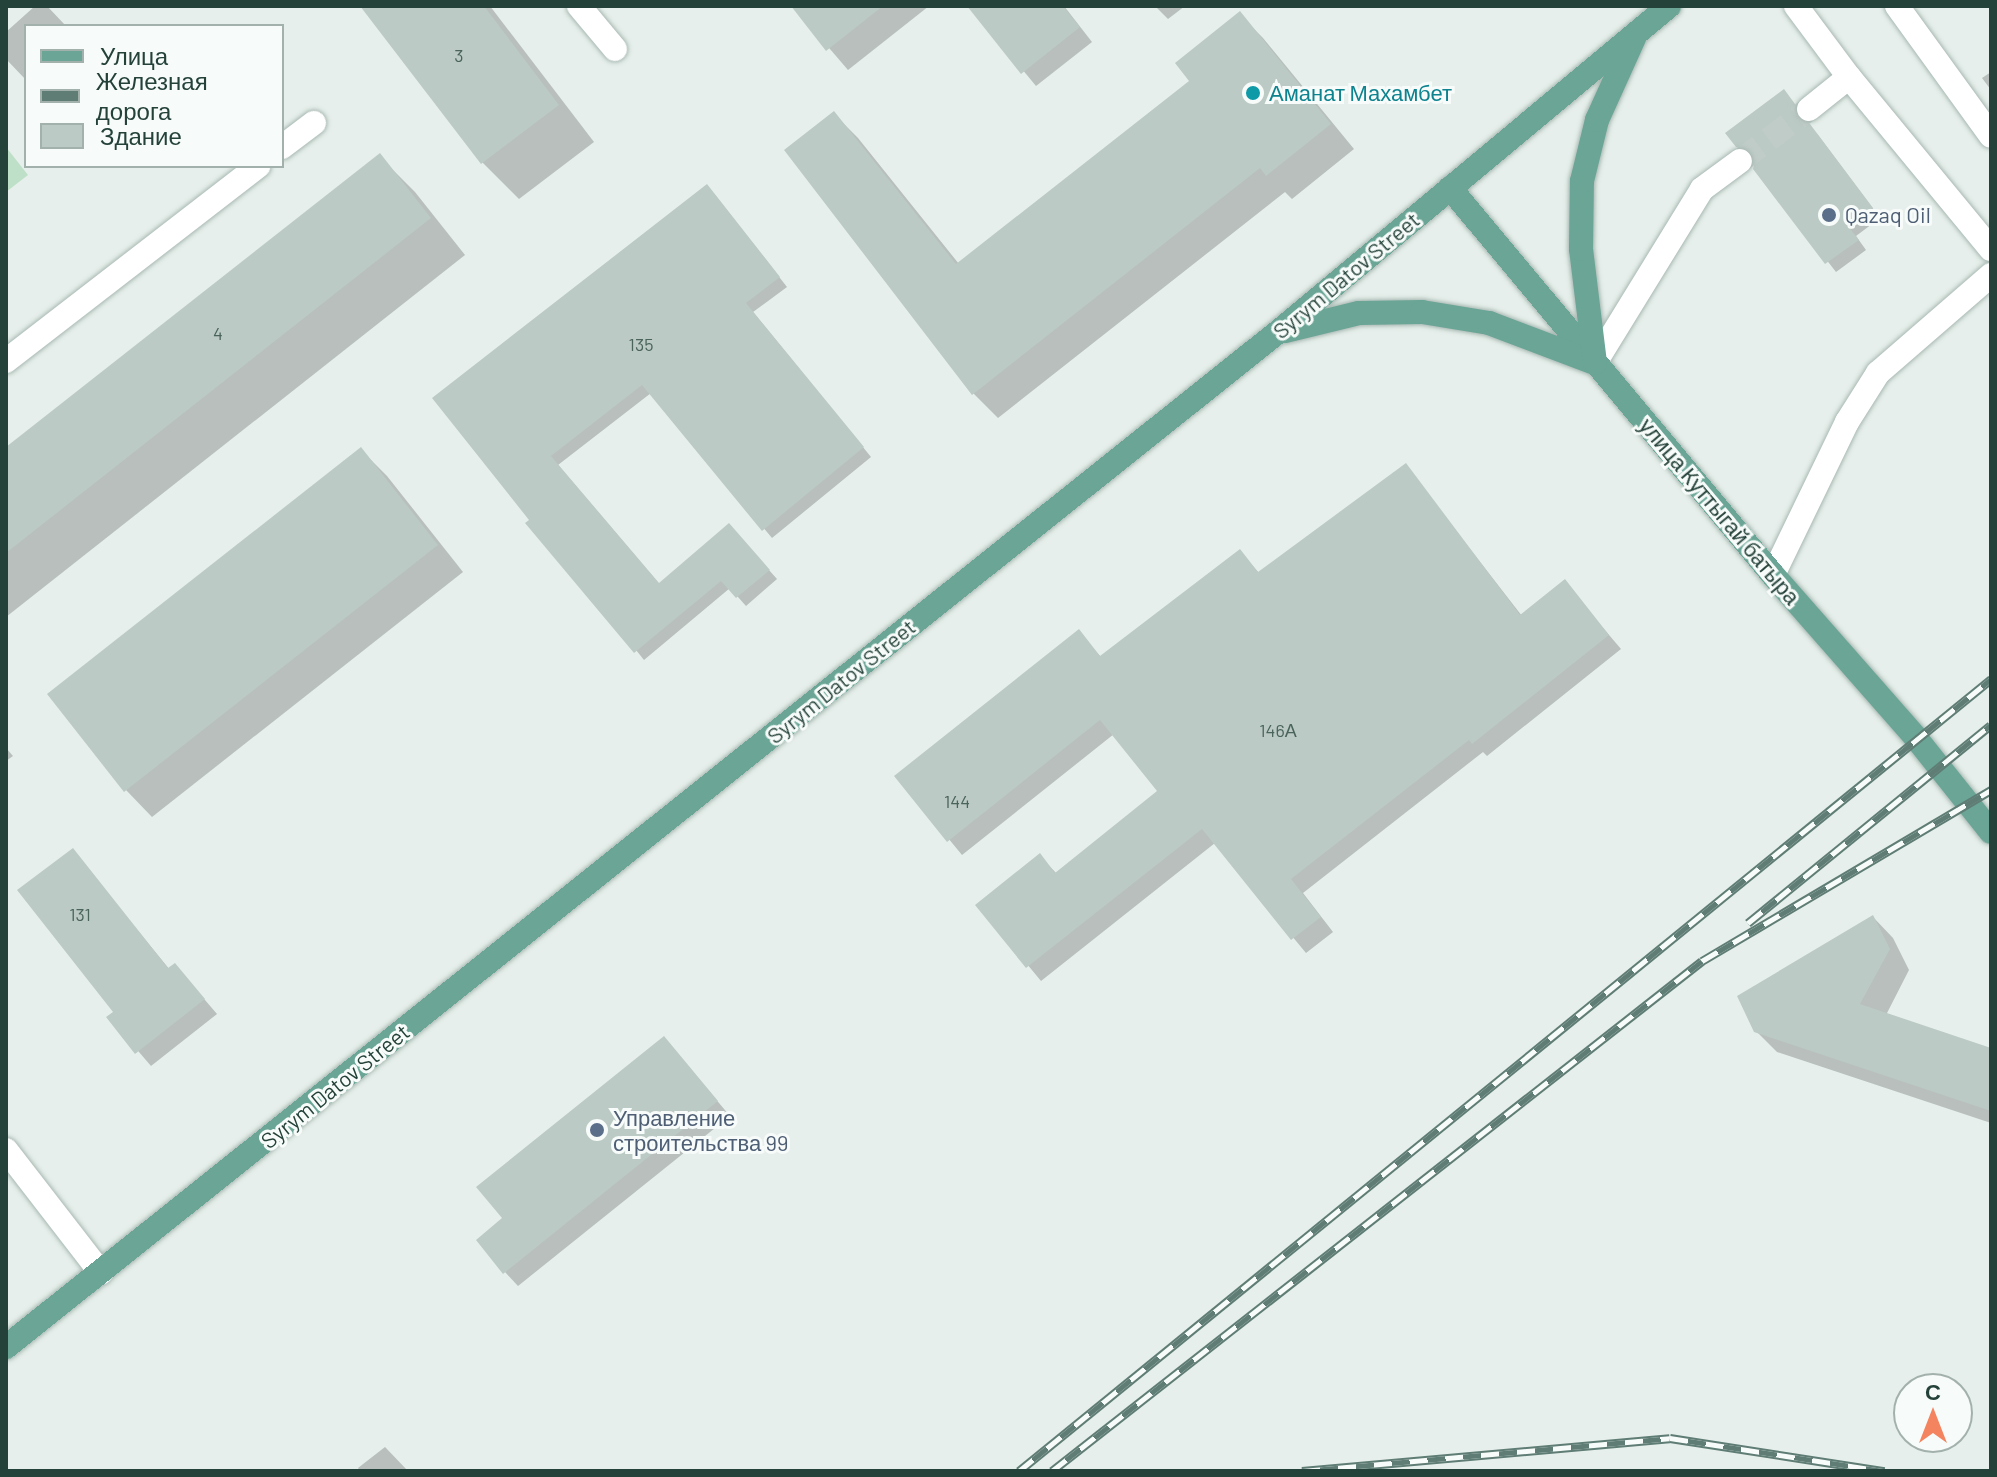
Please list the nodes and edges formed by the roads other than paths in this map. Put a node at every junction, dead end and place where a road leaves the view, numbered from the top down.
1 (579, 6) edge
2 (1669, 6) edge
3 (1796, 6) edge
4 (1897, 6) edge
5 (1637, 33) junction
6 (615, 49) dead end
7 (1849, 77) junction
8 (1809, 109) tunnel mouth
9 (314, 123) dead end
10 (1991, 136) edge
11 (284, 146) edge
12 (1740, 161) tunnel mouth
13 (255, 168) edge
14 (1450, 188) junction
15 (1991, 249) edge
16 (1991, 275) edge
17 (1278, 332) junction
18 (6, 361) edge
19 (1595, 363) junction
20 (1773, 575) junction
21 (1991, 832) edge
22 (6, 1150) edge
23 (101, 1273) junction
24 (6, 1347) edge

1 - 6 street
2 - 5 main road, Syrym Datov Street
3 - 7 street
4 - 10 street
5 - 14 main road, Syrym Datov Street
5 - 19 main road
7 - 8 street
7 - 15 street
9 - 11 street
12 - 19 street
13 - 18 street
14 - 17 main road, Syrym Datov Street
14 - 19 main road, улица Куттыгай батыра
16 - 20 street
17 - 19 main road
17 - 23 main road, Syrym Datov Street
19 - 20 main road, улица Куттыгай батыра
20 - 21 main road, улица Куттыгай батыра
22 - 23 street
23 - 24 main road, Syrym Datov Street

